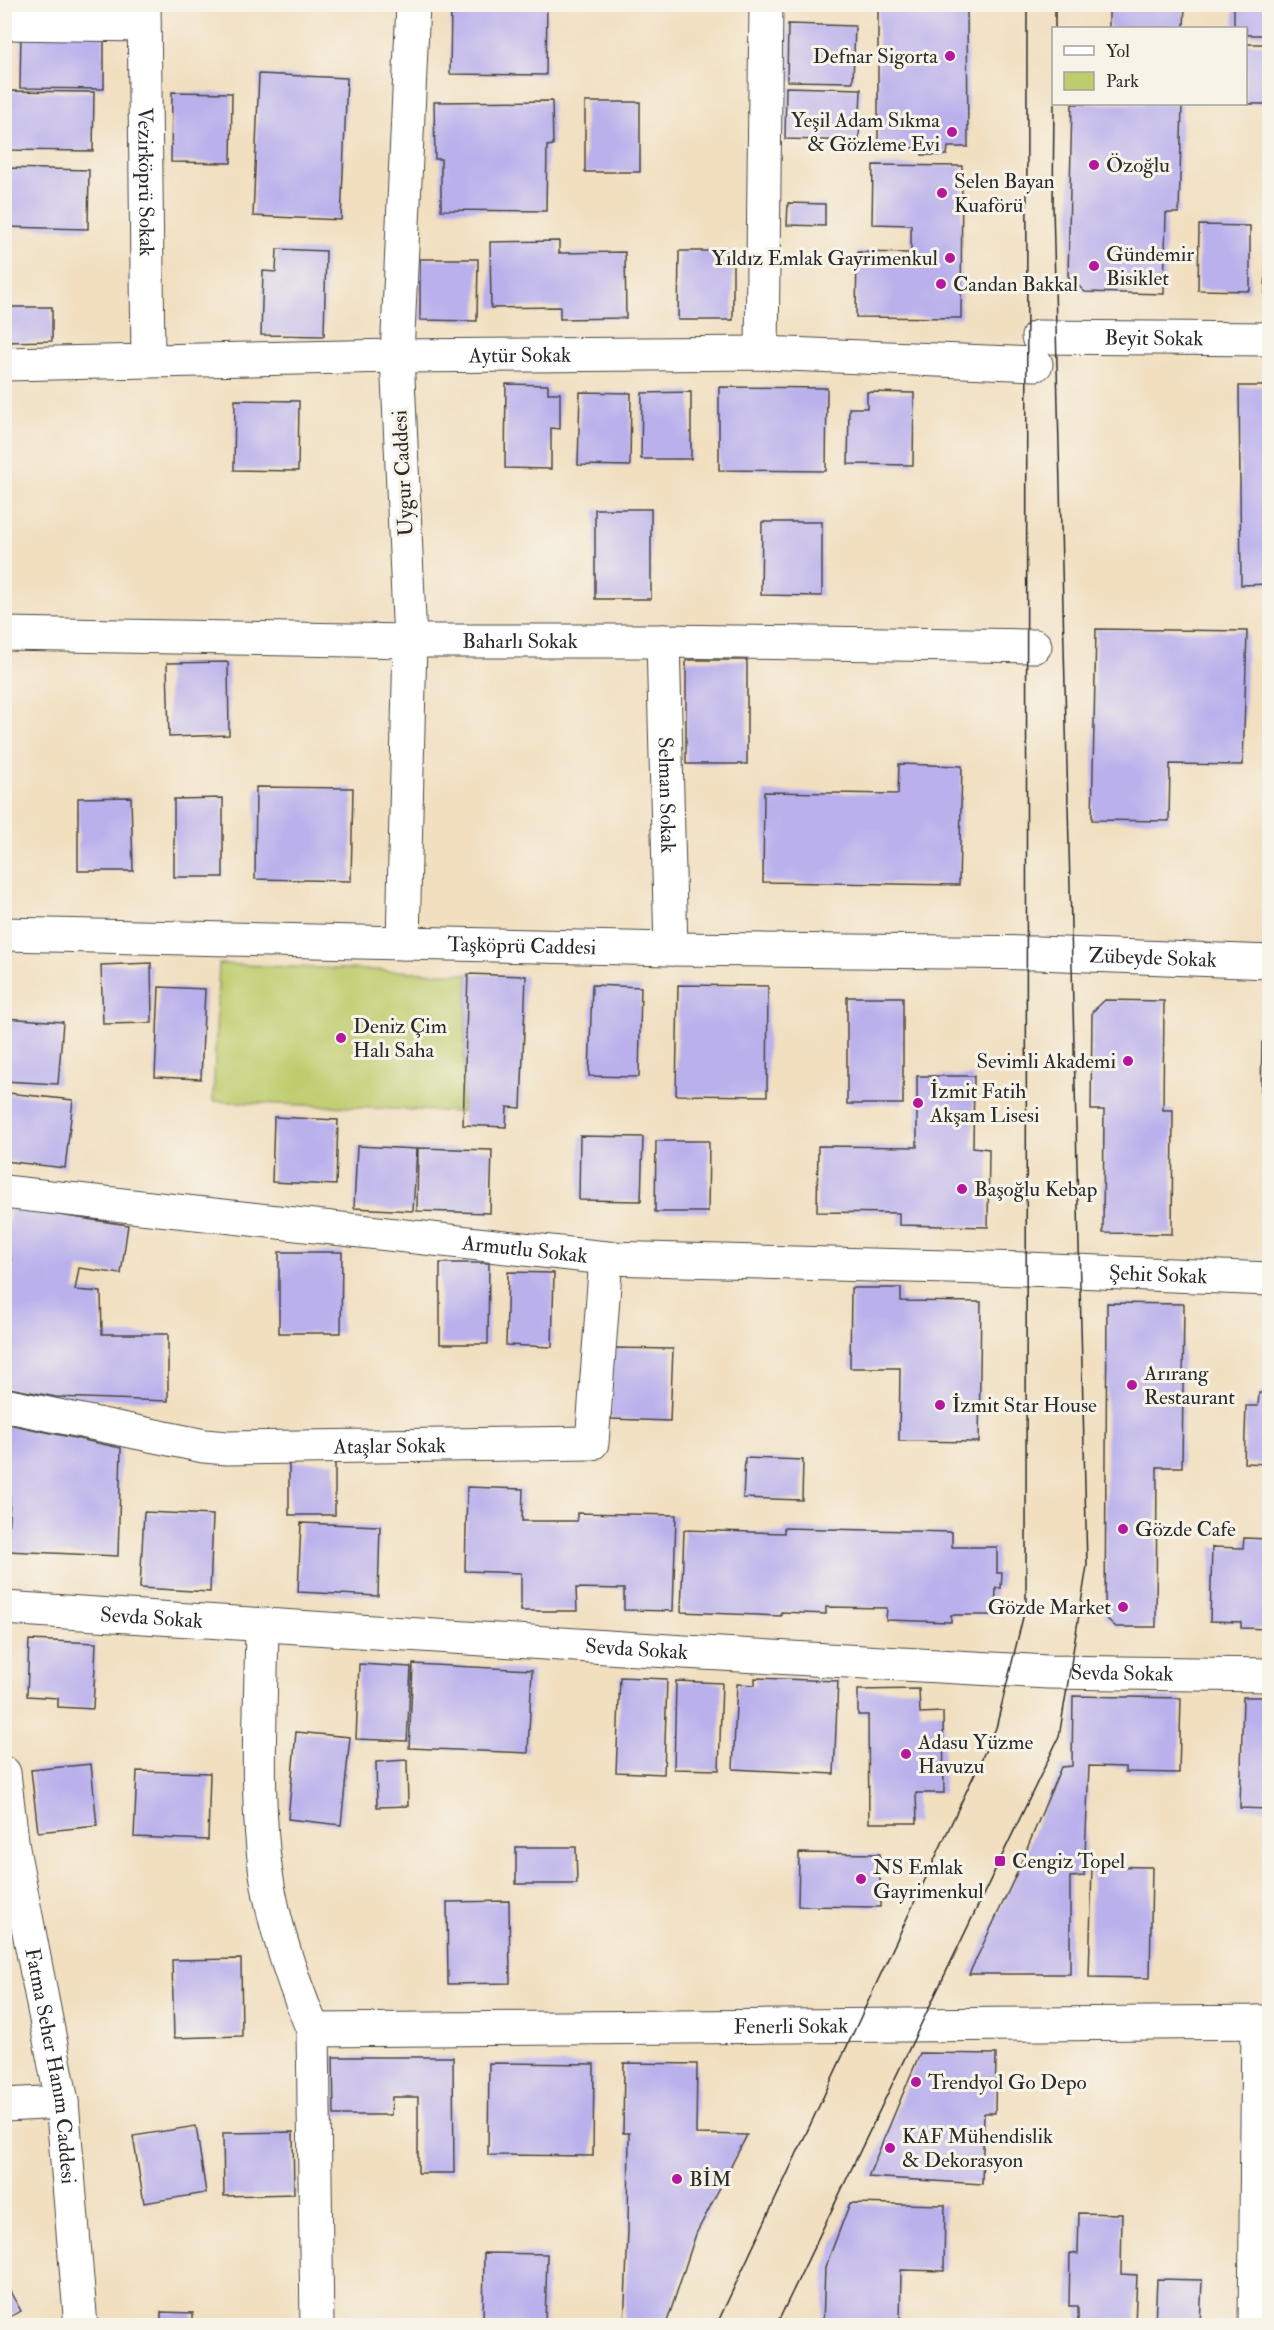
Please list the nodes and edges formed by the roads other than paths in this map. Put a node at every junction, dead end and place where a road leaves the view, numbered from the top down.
1 (413, 4) edge
2 (766, 4) edge
3 (144, 15) edge
4 (4, 22) edge
5 (1269, 339) edge
6 (1037, 350) joint
7 (762, 353) junction
8 (397, 356) junction
9 (147, 360) junction
10 (4, 364) edge
11 (4, 634) edge
12 (410, 641) junction
13 (663, 641) junction
14 (1035, 646) dead end
15 (4, 934) edge
16 (403, 943) junction
17 (670, 949) junction
18 (1037, 953) joint
19 (1269, 962) edge
20 (4, 1192) edge
21 (606, 1258) junction
22 (1045, 1269) joint
23 (1269, 1279) edge
24 (4, 1405) edge
25 (4, 1608) edge
26 (262, 1626) junction
27 (1269, 1675) edge
28 (4, 1773) edge
29 (15, 1920) edge
30 (1264, 2022) edge
31 (313, 2030) junction
32 (62, 2102) junction
33 (4, 2105) edge
34 (81, 2324) edge
35 (317, 2325) edge
36 (1255, 2325) edge

1 - 8 street, Uygur Caddesi
2 - 7 street
3 - 4 street
3 - 9 street, Vezirköprü Sokak
5 - 6 street, Beyit Sokak
6 - 7 street, Aytür Sokak
7 - 8 street, Aytür Sokak
8 - 9 street, Aytür Sokak
8 - 12 street, Uygur Caddesi
9 - 10 street, Aytür Sokak
11 - 12 street, Baharlı Sokak
12 - 13 street, Baharlı Sokak
12 - 16 street, Uygur Caddesi
13 - 14 street, Baharlı Sokak
13 - 17 street, Selman Sokak
15 - 16 street, Taşköprü Caddesi
16 - 17 street, Taşköprü Caddesi
17 - 18 street, Taşköprü Caddesi
18 - 19 street, Zübeyde Sokak
20 - 21 street, Armutlu Sokak
21 - 22 street, Armutlu Sokak
21 - 24 street, Ataşlar Sokak
22 - 23 street, Şehit Sokak
25 - 26 street, Sevda Sokak
26 - 27 street, Sevda Sokak
26 - 31 street
28 - 29 street, Fatma Seher Hanım Caddesi
29 - 32 street, Fatma Seher Hanım Caddesi
30 - 31 street, Fenerli Sokak
30 - 36 street
31 - 35 street
32 - 33 street
32 - 34 street, Fatma Seher Hanım Caddesi

